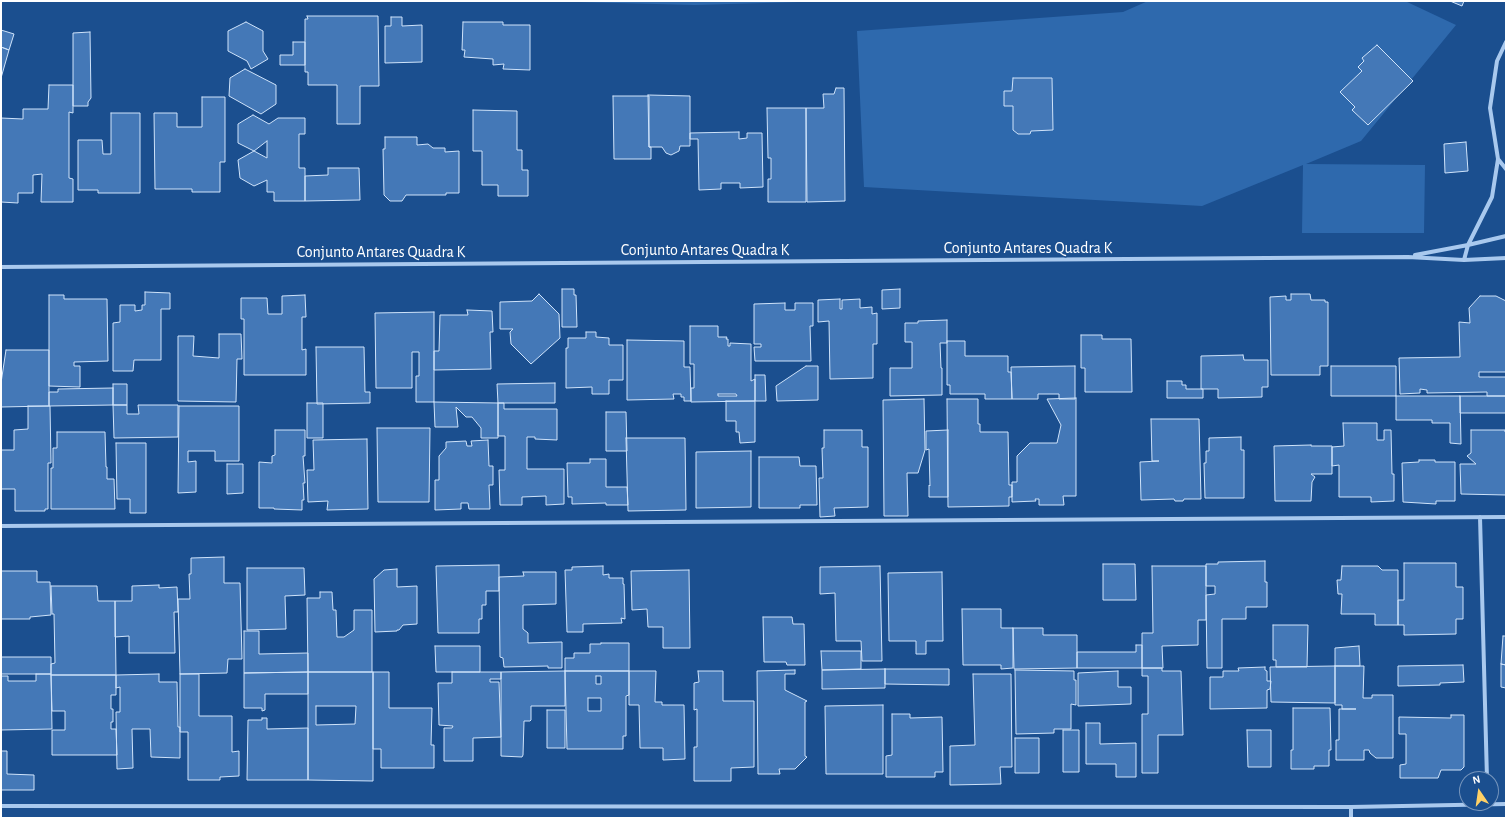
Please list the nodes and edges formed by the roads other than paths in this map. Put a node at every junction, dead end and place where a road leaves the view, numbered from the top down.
1 (1506, 42) edge
2 (1498, 159) junction
3 (1506, 169) edge
4 (1506, 236) edge
5 (1468, 245) junction
6 (1408, 257) junction
7 (1506, 258) edge
8 (1464, 260) junction
9 (1, 267) edge
10 (1480, 517) junction
11 (1506, 517) edge
12 (1, 526) edge
13 (1486, 771) edge
14 (1459, 805) edge
15 (1, 806) edge
16 (1351, 807) junction
17 (1351, 818) edge

1 - 2 street
2 - 3 street
2 - 5 street
4 - 5 street, Conjunto Antares Quadra K
5 - 6 street, Conjunto Antares Quadra K
5 - 8 street
6 - 8 street, Conjunto Antares Quadra K
6 - 9 street, Conjunto Antares Quadra K
7 - 8 street, Conjunto Antares Quadra K
10 - 11 street
10 - 12 street
10 - 13 street
14 - 16 street
15 - 16 street
16 - 17 street

